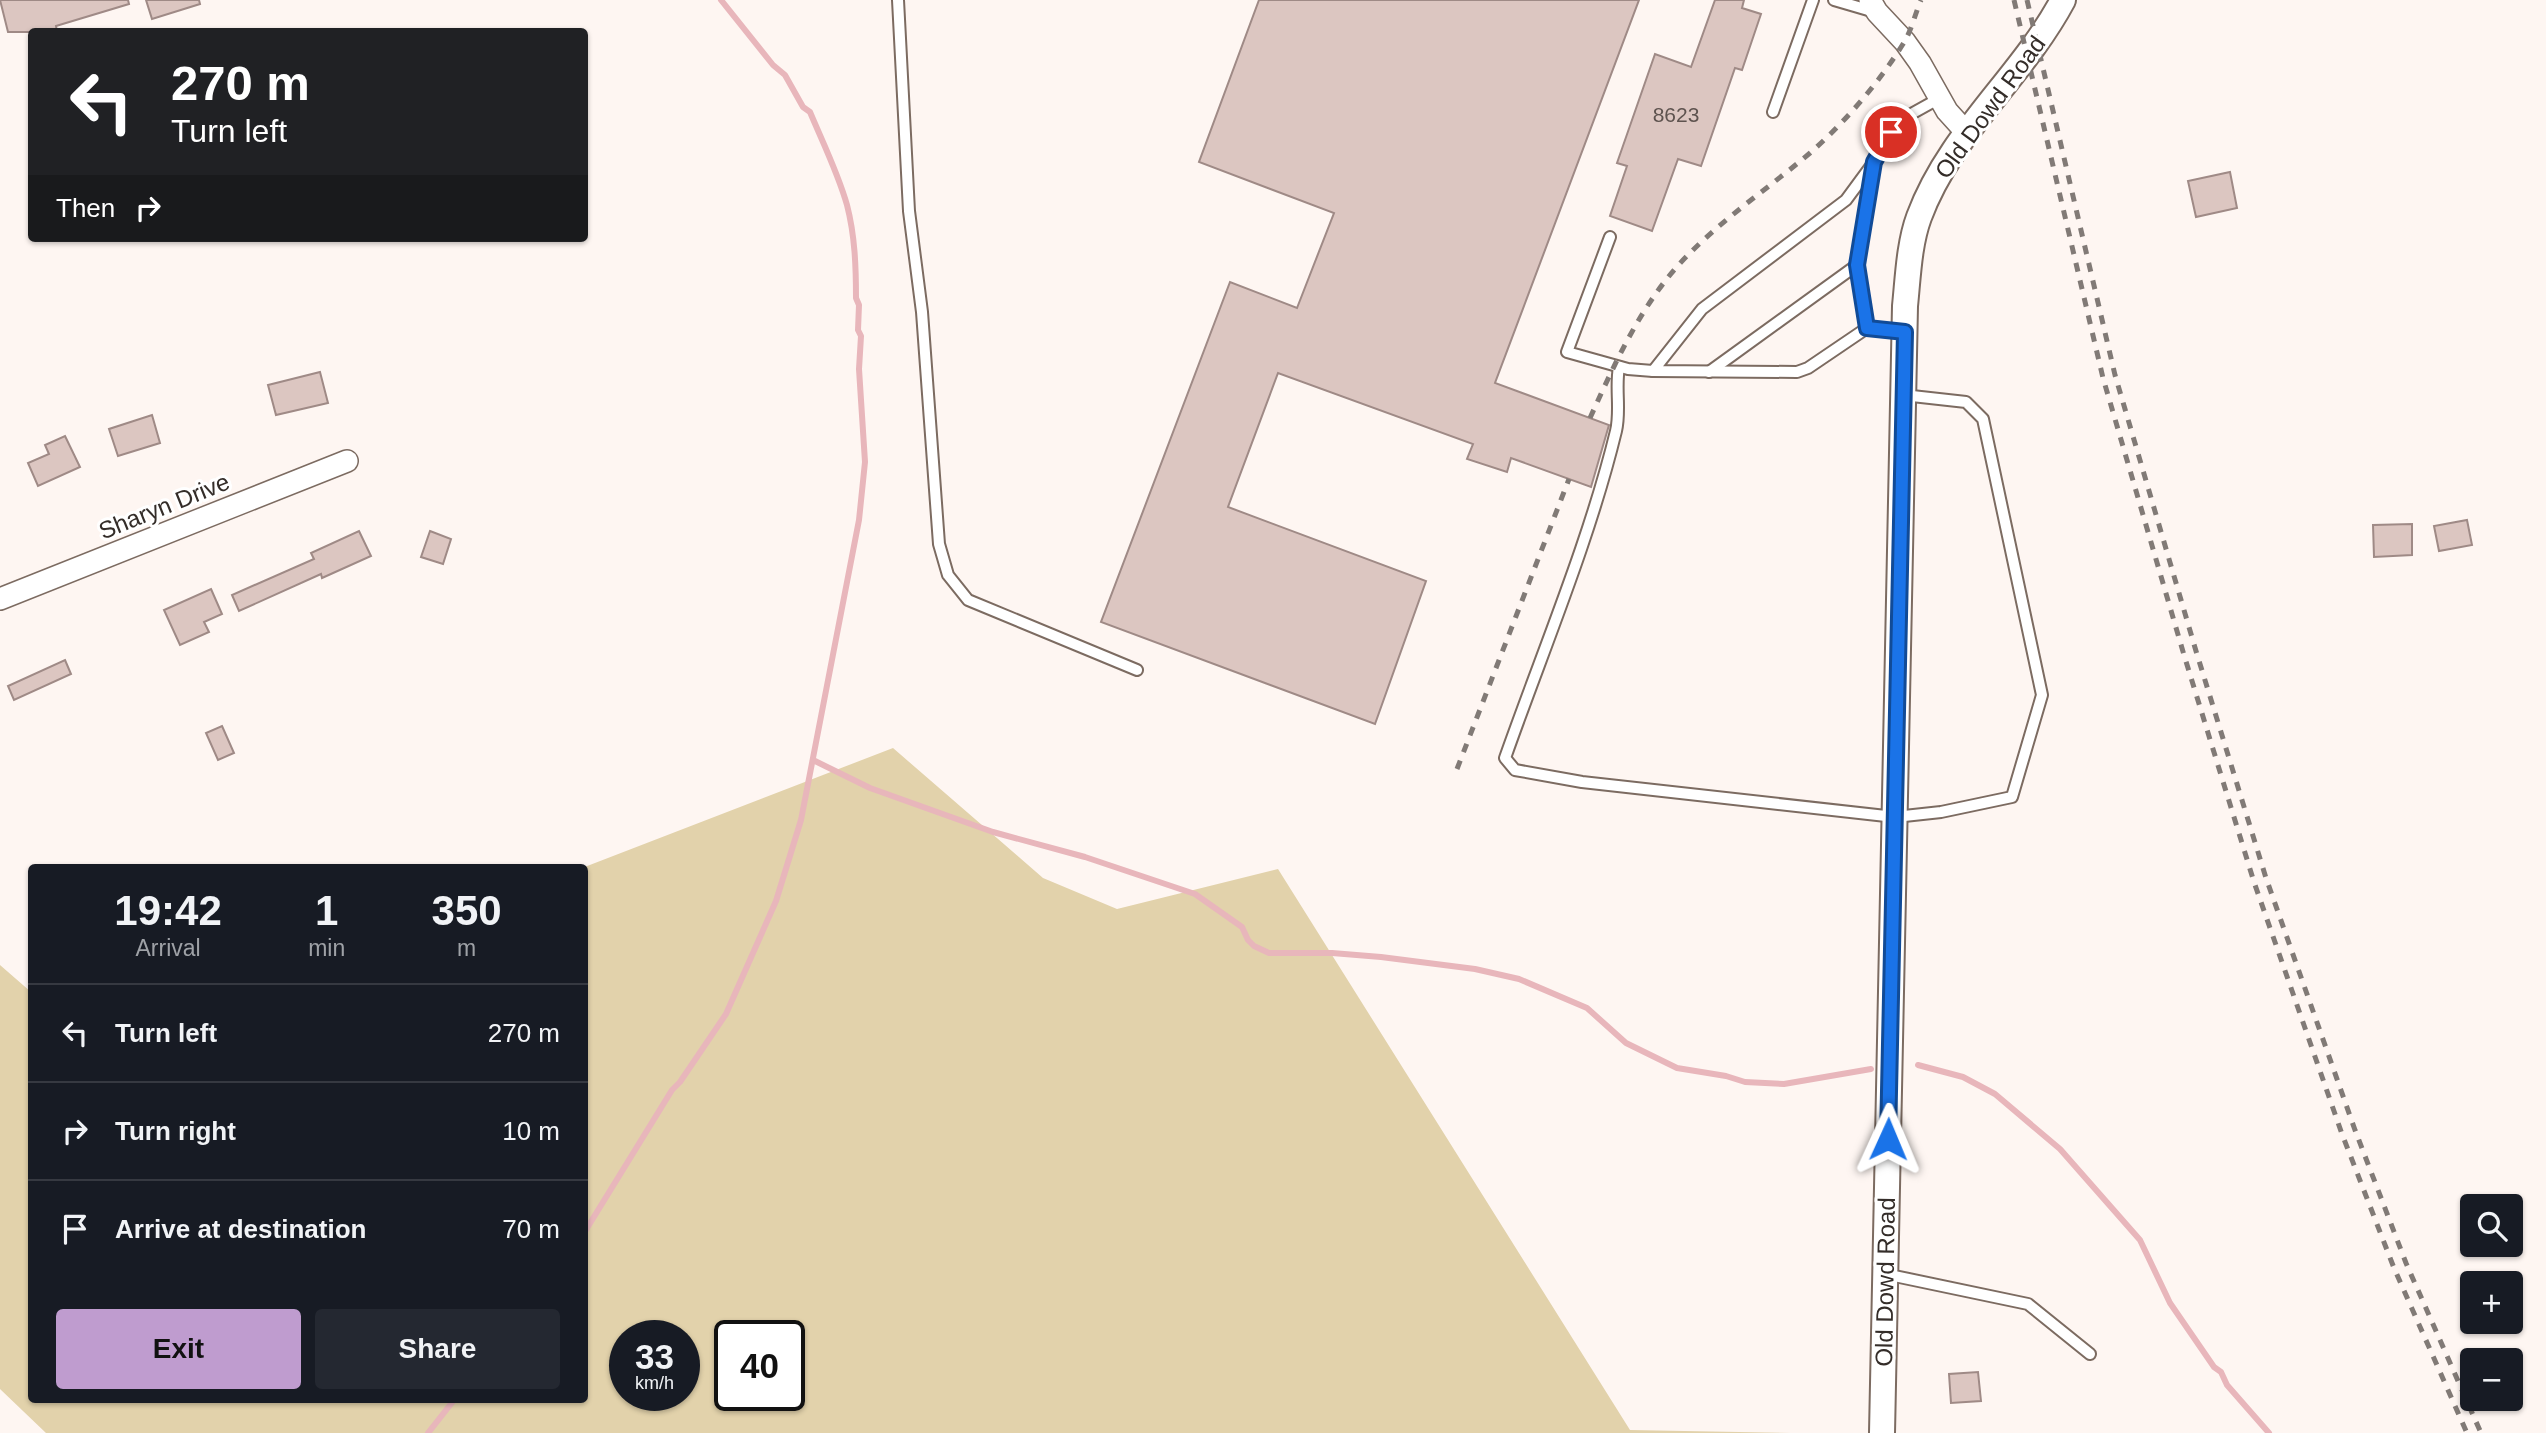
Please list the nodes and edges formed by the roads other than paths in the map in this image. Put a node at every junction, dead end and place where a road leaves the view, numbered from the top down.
1 (898, 0) edge
2 (1813, 0) edge
3 (1835, 0) edge
4 (2063, 0) edge
5 (1873, 6) edge
6 (1940, 98) junction
7 (1773, 112) dead end
8 (1966, 132) junction
9 (1874, 162) junction
10 (1610, 237) dead end
11 (1857, 265) junction
12 (1867, 328) junction
13 (1905, 332) junction
14 (1619, 367) junction
15 (1653, 371) junction
16 (1709, 372) junction
17 (1903, 395) junction
18 (347, 461) dead end
19 (0, 599) edge
20 (1137, 670) dead end
21 (1895, 817) junction
22 (1885, 1274) junction
23 (2090, 1354) dead end
24 (1882, 1433) edge

1 - 20 lane
2 - 7 lane
3 - 5 lane
4 - 8 street, Old Dowd Road
5 - 6 street
6 - 8 street
6 - 9 lane
8 - 13 street, Old Dowd Road
9 - 11 lane
9 - 15 lane
10 - 14 lane
11 - 12 lane
11 - 16 lane
12 - 13 lane
12 - 16 lane
13 - 17 street, Old Dowd Road
14 - 15 lane
14 - 21 lane
15 - 16 lane
17 - 21 street, Old Dowd Road
17 - 21 lane
18 - 19 street, Sharyn Drive
21 - 22 street, Old Dowd Road
22 - 23 lane
22 - 24 street, Old Dowd Road

